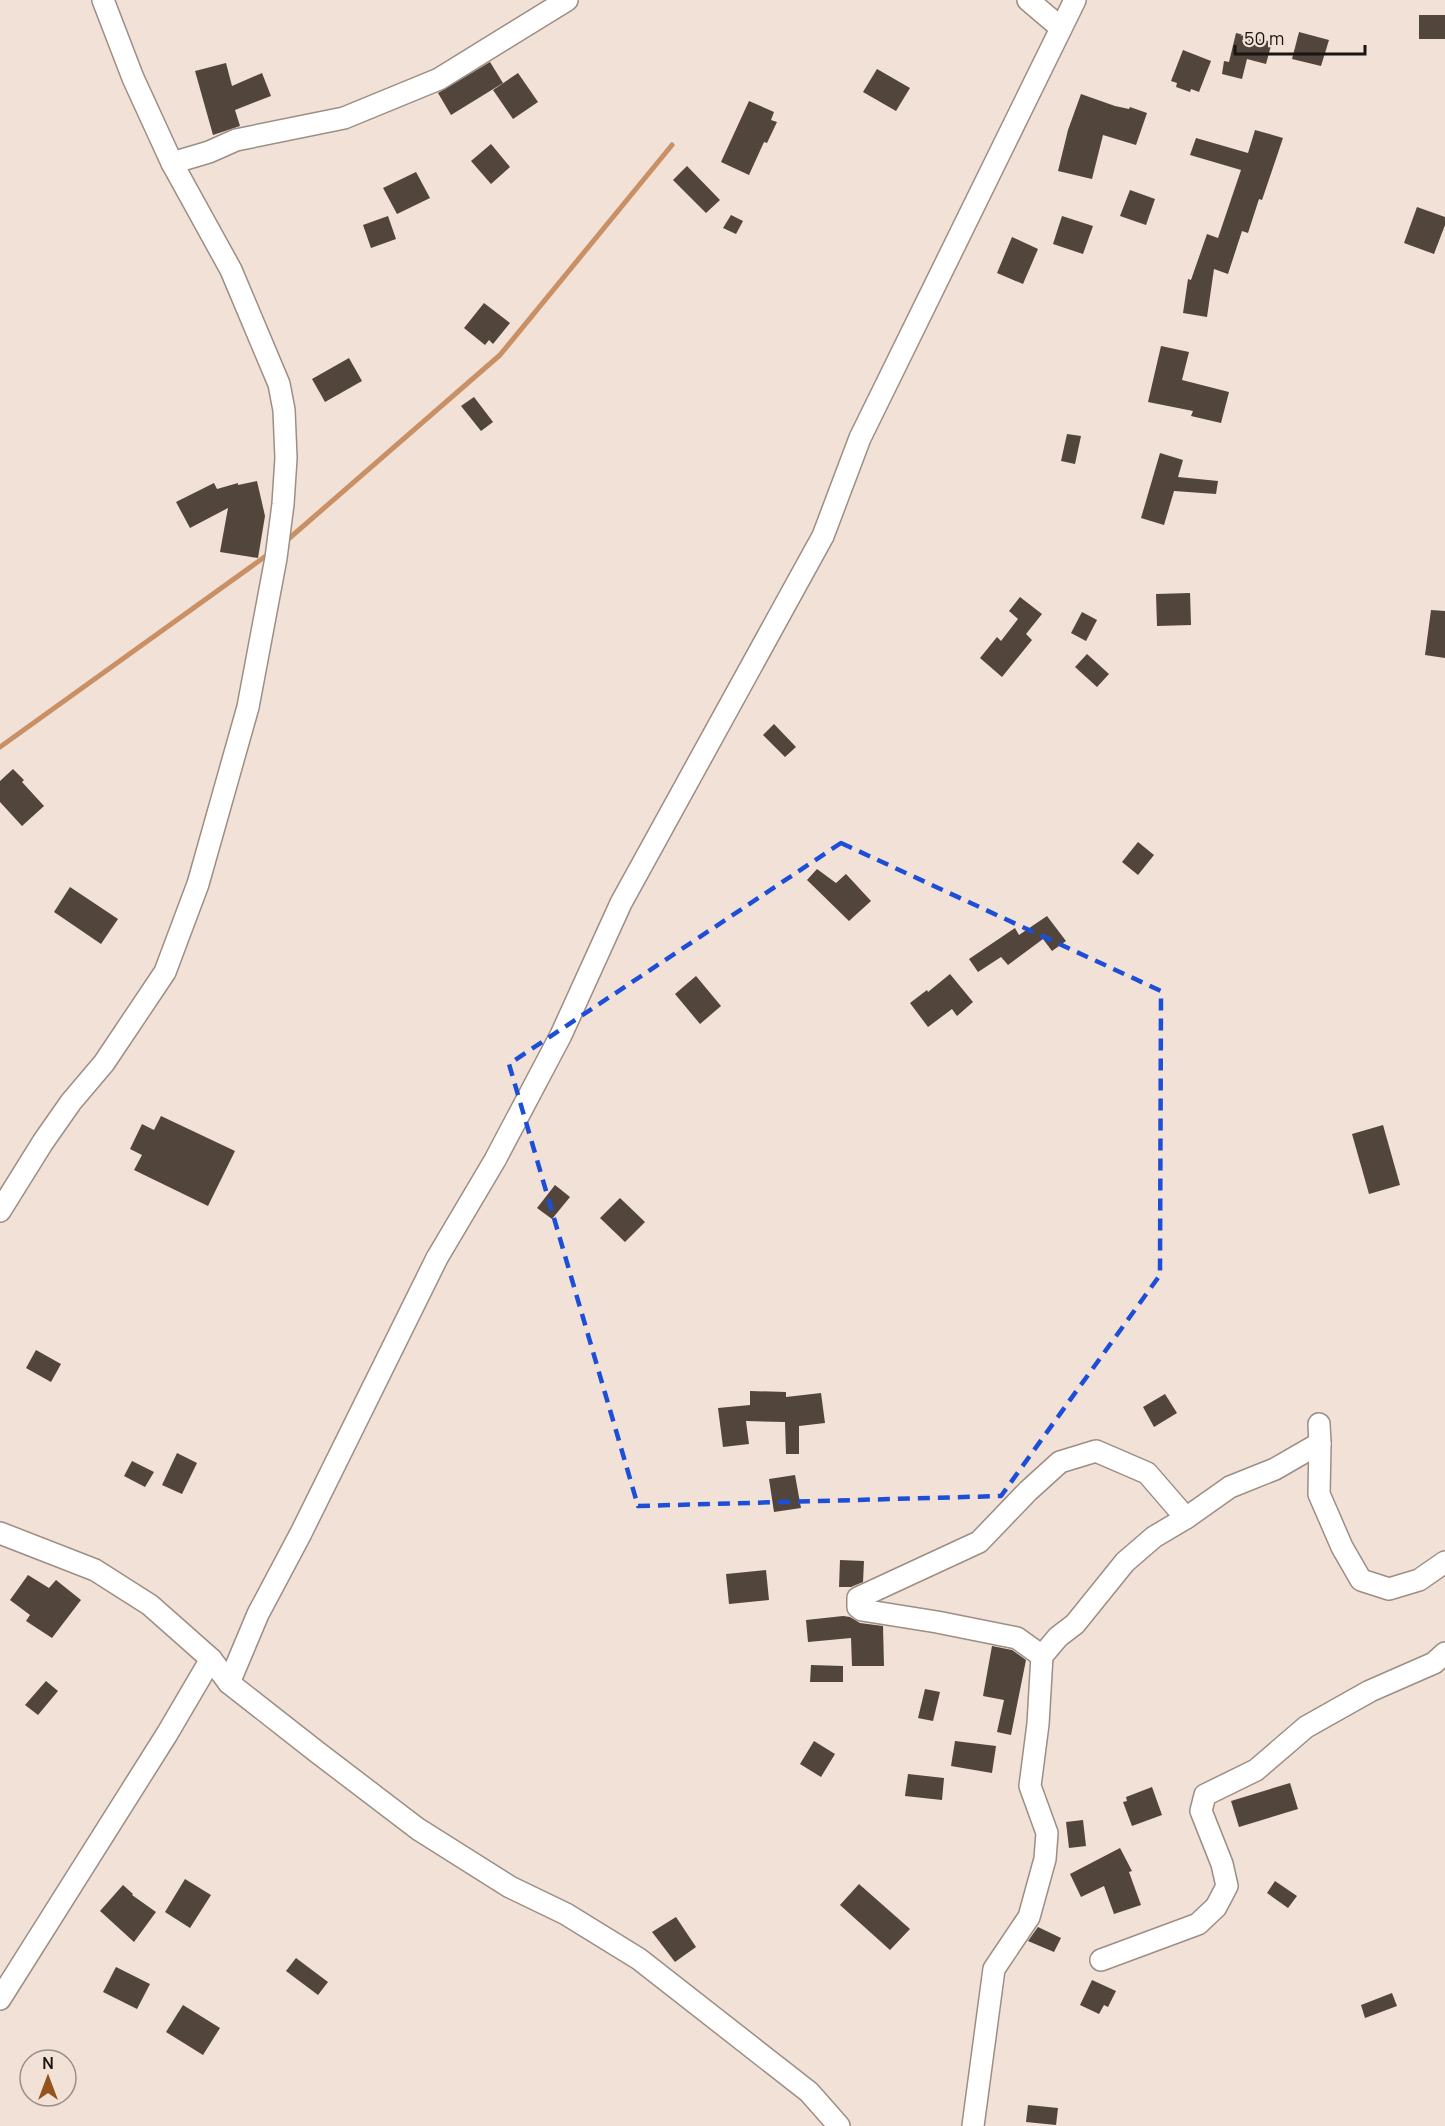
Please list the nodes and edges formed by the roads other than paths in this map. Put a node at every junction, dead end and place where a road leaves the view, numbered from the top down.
1 (103, 0) edge
2 (567, 0) edge
3 (1028, 0) edge
4 (1075, 0) edge
5 (1061, 28) junction
6 (172, 162) junction
7 (0, 1211) edge
8 (1186, 1518) junction
9 (0, 1533) edge
10 (1445, 1562) edge
11 (1445, 1653) edge
12 (1042, 1656) junction
13 (211, 1659) junction
14 (230, 1683) junction
15 (1101, 1960) dead end
16 (0, 1999) edge
17 (840, 2126) edge
18 (973, 2126) edge

1 - 6 street
2 - 6 street
3 - 5 street
4 - 5 street
5 - 14 street
6 - 7 street
8 - 10 street
8 - 12 street
8 - 12 street
9 - 13 street
11 - 15 street
12 - 18 street
13 - 14 street
13 - 16 street
14 - 17 street

